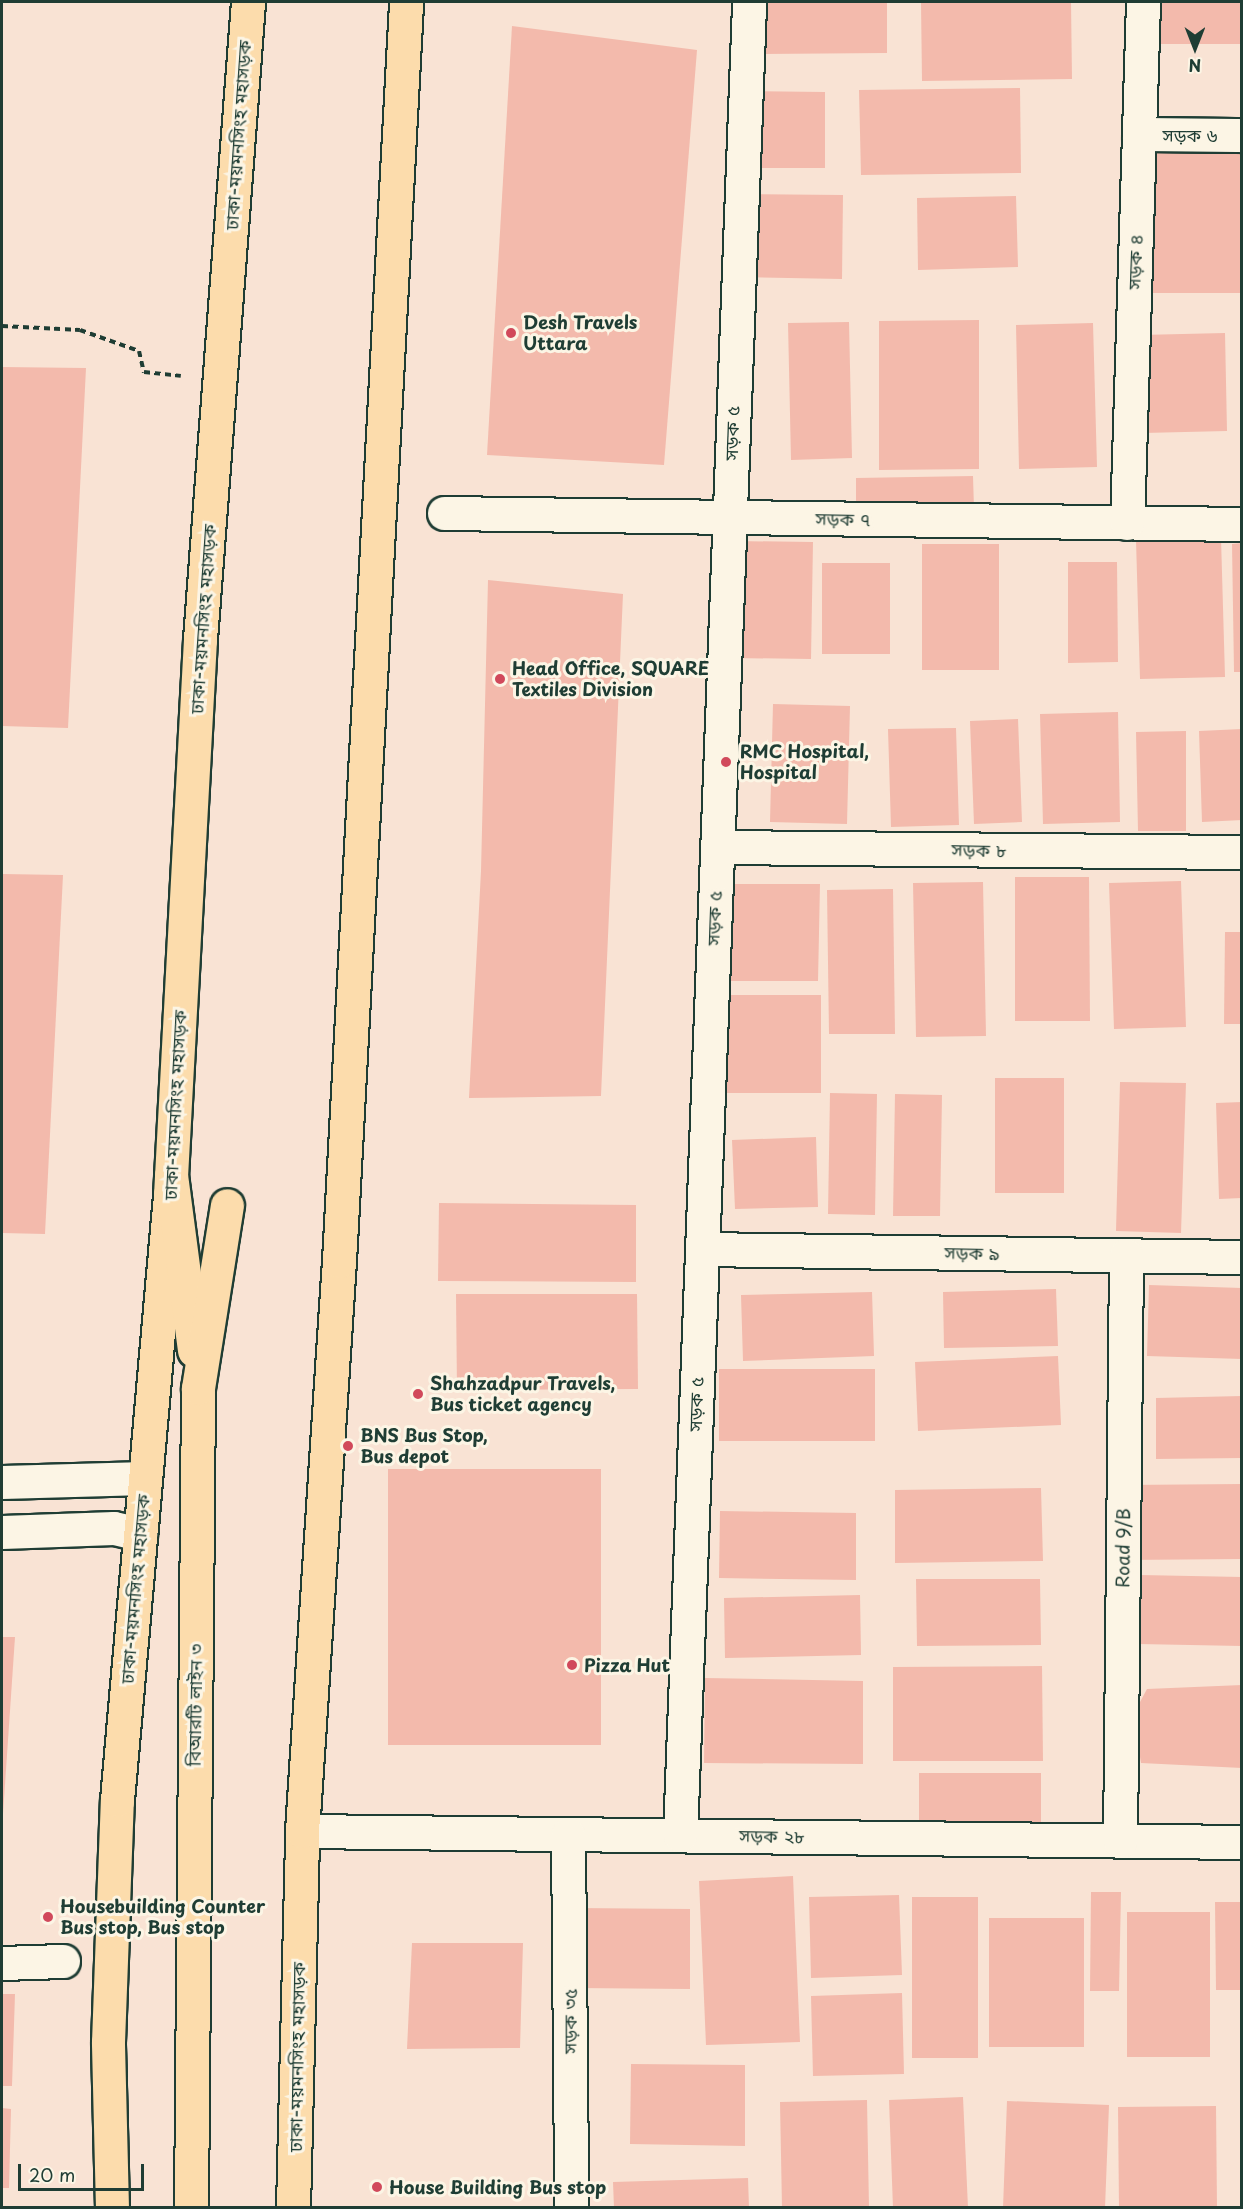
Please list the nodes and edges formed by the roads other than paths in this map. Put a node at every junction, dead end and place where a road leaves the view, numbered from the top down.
1 (248, 2) edge
2 (406, 2) edge
3 (748, 2) edge
4 (1143, 2) edge
5 (1139, 134) junction
6 (1242, 135) edge
7 (444, 513) dead end
8 (729, 517) junction
9 (1127, 523) junction
10 (1242, 524) edge
11 (717, 848) junction
12 (1242, 852) edge
13 (171, 1175) junction
14 (227, 1205) dead end
15 (702, 1249) junction
16 (1126, 1255) junction
17 (1242, 1257) edge
18 (198, 1388) junction
19 (145, 1478) junction
20 (2, 1482) edge
21 (2, 1532) edge
22 (140, 1534) junction
23 (302, 1831) junction
24 (568, 1834) junction
25 (680, 1835) junction
26 (1120, 1841) junction
27 (1242, 1842) edge
28 (63, 1962) dead end
29 (2, 1963) edge
30 (112, 2208) edge
31 (191, 2208) edge
32 (293, 2208) edge
33 (571, 2208) edge

1 - 13 highway, ঢাকা-ময়মনসিংহ মহাসড়ক
2 - 23 highway, ঢাকা-ময়মনসিংহ মহাসড়ক
3 - 8 street, সড়ক ৫
4 - 5 street, সড়ক ৪
5 - 6 street, সড়ক ৬
5 - 9 street, সড়ক ৪
7 - 8 street, সড়ক ৭
8 - 9 street, সড়ক ৭
8 - 11 street, সড়ক ৫
9 - 10 street, সড়ক ৭
11 - 12 street, সড়ক ৮
11 - 15 street, সড়ক ৫
13 - 18 highway
13 - 19 highway, ঢাকা-ময়মনসিংহ মহাসড়ক
14 - 18 highway, বিআরটি লাইন ৩
15 - 16 street, সড়ক ৯
15 - 25 street, সড়ক ৫
16 - 17 street, সড়ক ৯
16 - 26 street, Road 9/B
18 - 31 highway, বিআরটি লাইন ৩
19 - 20 street
19 - 22 highway, ঢাকা-ময়মনসিংহ মহাসড়ক
21 - 22 street
22 - 30 highway, ঢাকা-ময়মনসিংহ মহাসড়ক
23 - 24 street, সড়ক ২৮
23 - 32 highway, ঢাকা-ময়মনসিংহ মহাসড়ক
24 - 25 street, সড়ক ২৮
24 - 33 street, সড়ক ৩৫
25 - 26 street, সড়ক ২৮
26 - 27 street, সড়ক ২৮
28 - 29 street

